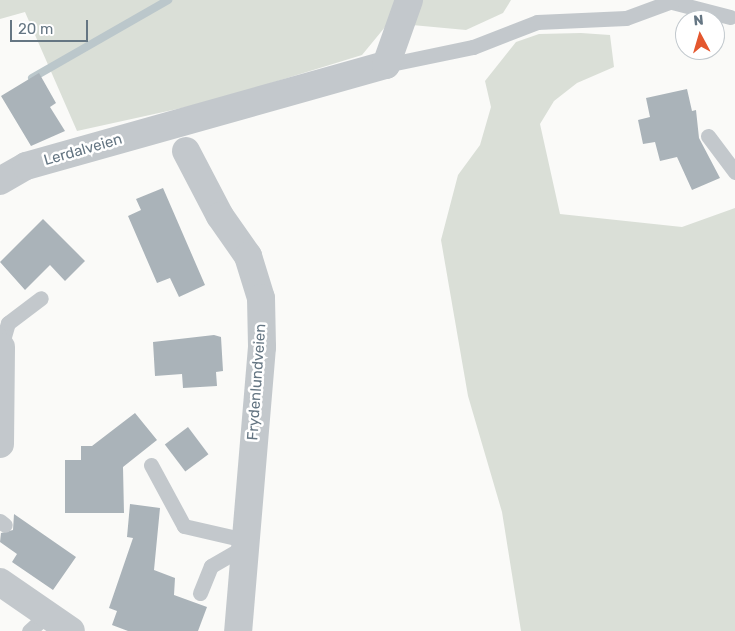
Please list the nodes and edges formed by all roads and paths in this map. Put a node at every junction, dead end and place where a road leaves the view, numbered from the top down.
1 (409, 0) edge
2 (674, 1) edge
3 (730, 17) dead end
4 (386, 65) junction
5 (708, 136) dead end
6 (186, 151) dead end
7 (735, 172) edge
8 (0, 181) edge
9 (41, 298) dead end
10 (1, 347) edge
11 (0, 444) edge
12 (151, 465) dead end
13 (245, 543) junction
14 (0, 582) edge
15 (200, 593) dead end
16 (38, 623) edge
17 (71, 631) edge
18 (238, 631) edge

1 - 4 street
2 - 3 lane
2 - 4 lane
4 - 8 street, Lerdalveien
5 - 7 lane
6 - 13 street, Frydenlundveien
9 - 10 lane
10 - 11 street
12 - 13 lane
13 - 15 lane
13 - 18 street, Frydenlundveien
14 - 16 street
16 - 17 street

